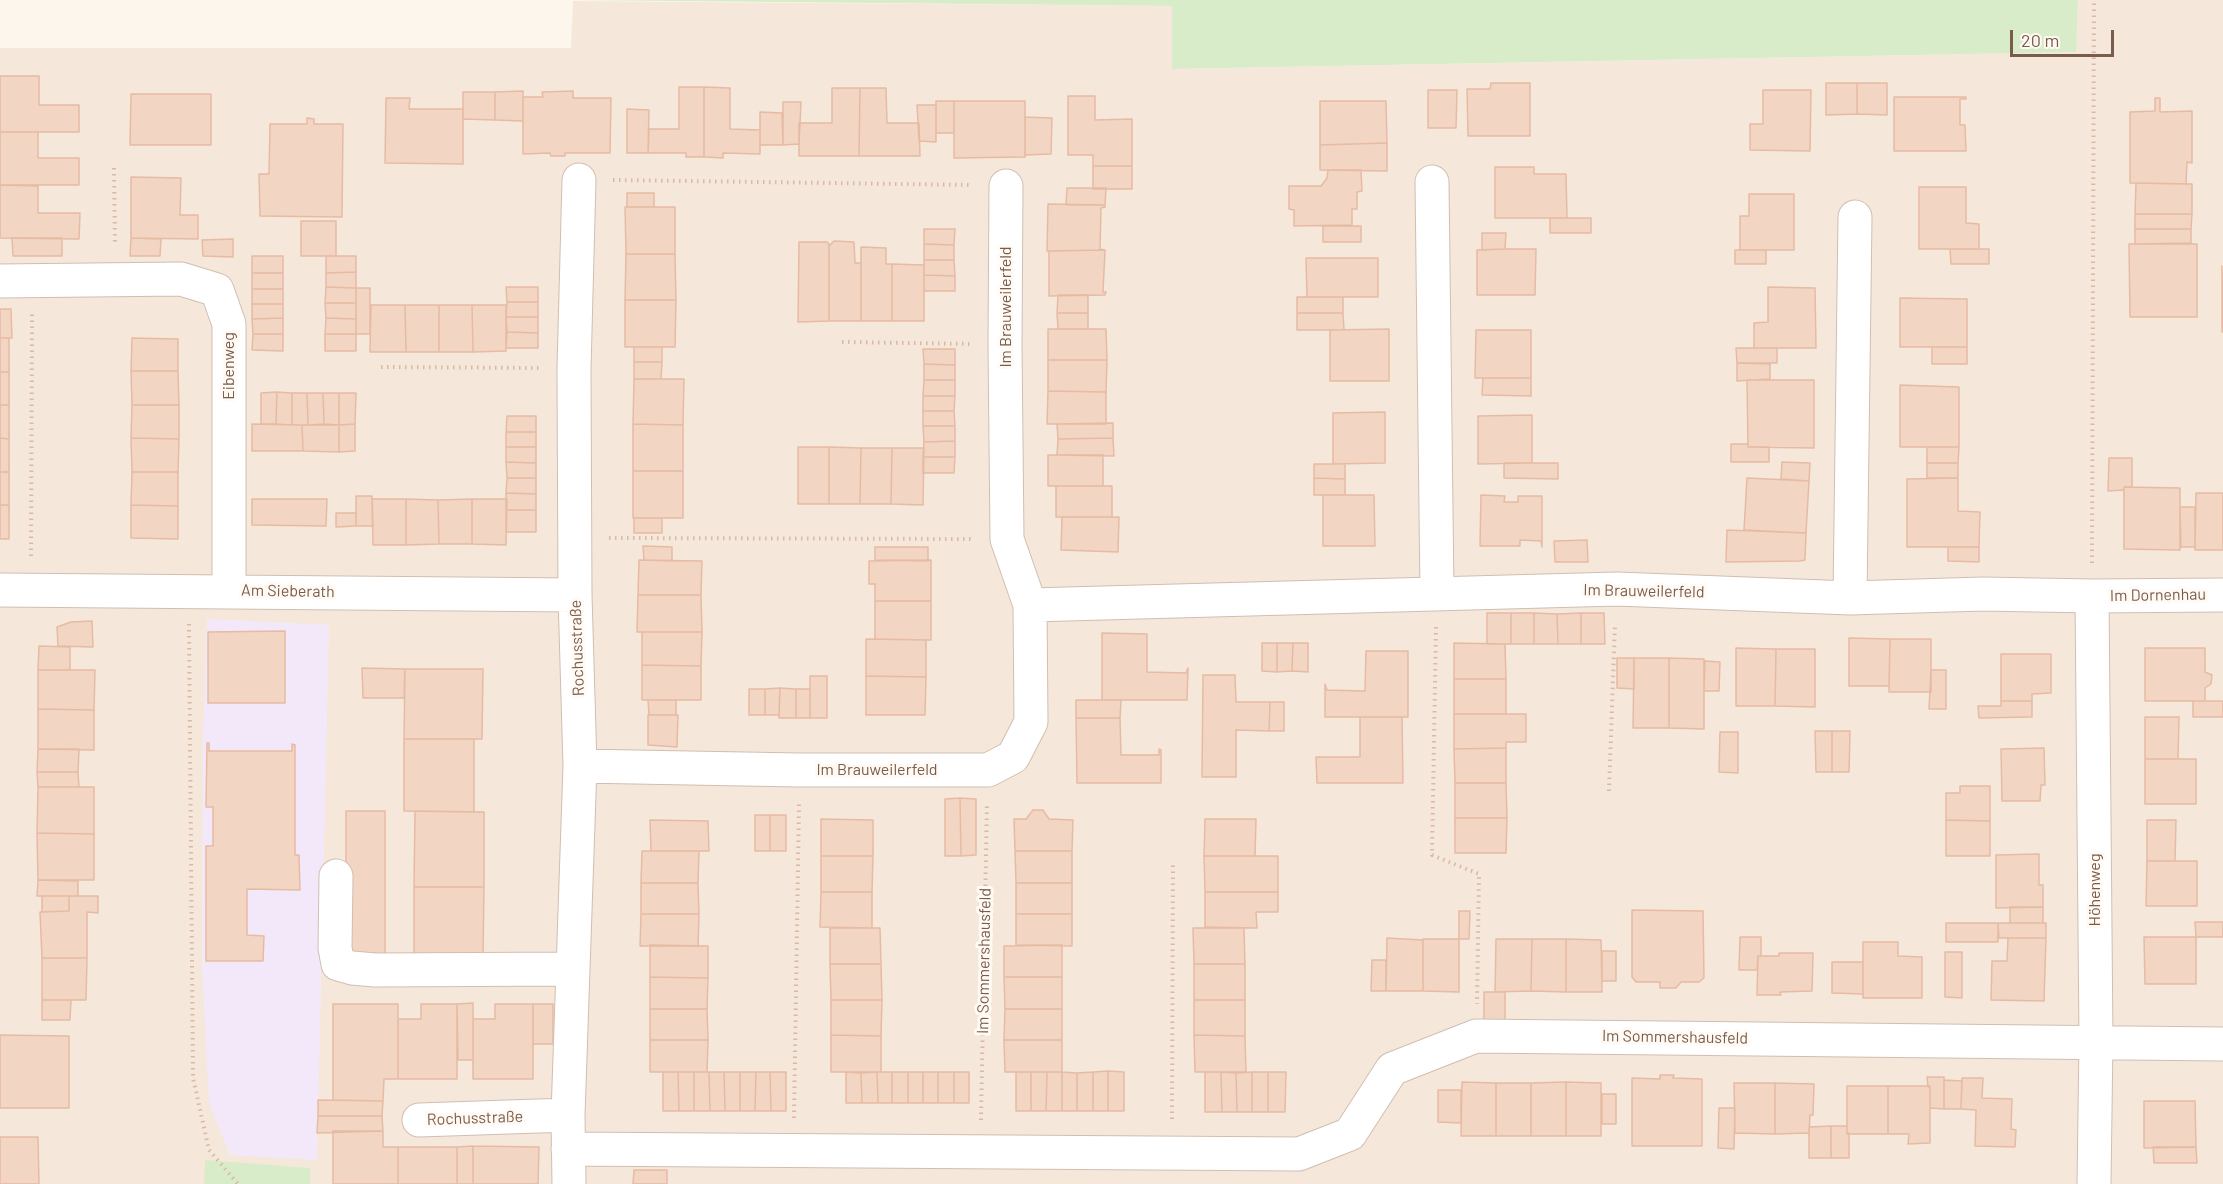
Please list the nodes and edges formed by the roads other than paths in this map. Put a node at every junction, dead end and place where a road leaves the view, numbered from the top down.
1 (579, 180) road end
2 (1432, 182) dead end
3 (1006, 186) road end
4 (1855, 218) dead end
5 (0, 282) edge
6 (15, 590) edge
7 (229, 591) junction
8 (1437, 593) junction
9 (575, 595) junction
10 (2223, 595) edge
11 (2092, 596) junction
12 (1850, 598) junction
13 (1030, 605) junction
14 (580, 765) junction
15 (336, 876) dead end
16 (573, 969) junction
17 (2096, 1041) junction
18 (2223, 1044) edge
19 (568, 1115) junction
20 (419, 1120) dead end
21 (568, 1149) junction
22 (569, 1184) edge
23 (2094, 1184) edge

1 - 9 street, Rochusstraße
2 - 8 street
3 - 13 street, Im Brauweilerfeld
4 - 12 street
5 - 7 street, Eibenweg
6 - 7 street, Am Sieberath
7 - 9 street, Am Sieberath
8 - 12 street, Im Brauweilerfeld
8 - 13 street, Im Brauweilerfeld
9 - 14 street, Rochusstraße
10 - 11 street, Im Dornenhau
11 - 12 street, Im Brauweilerfeld
11 - 17 street, Höhenweg
13 - 14 street, Im Brauweilerfeld
14 - 16 street, Rochusstraße
15 - 16 street
16 - 19 street, Rochusstraße
17 - 18 street, Im Sommershausfeld
17 - 21 street, Im Sommershausfeld
17 - 23 street, Höhenweg
19 - 20 street, Rochusstraße
19 - 21 street, Rochusstraße
21 - 22 street, Rochusstraße

